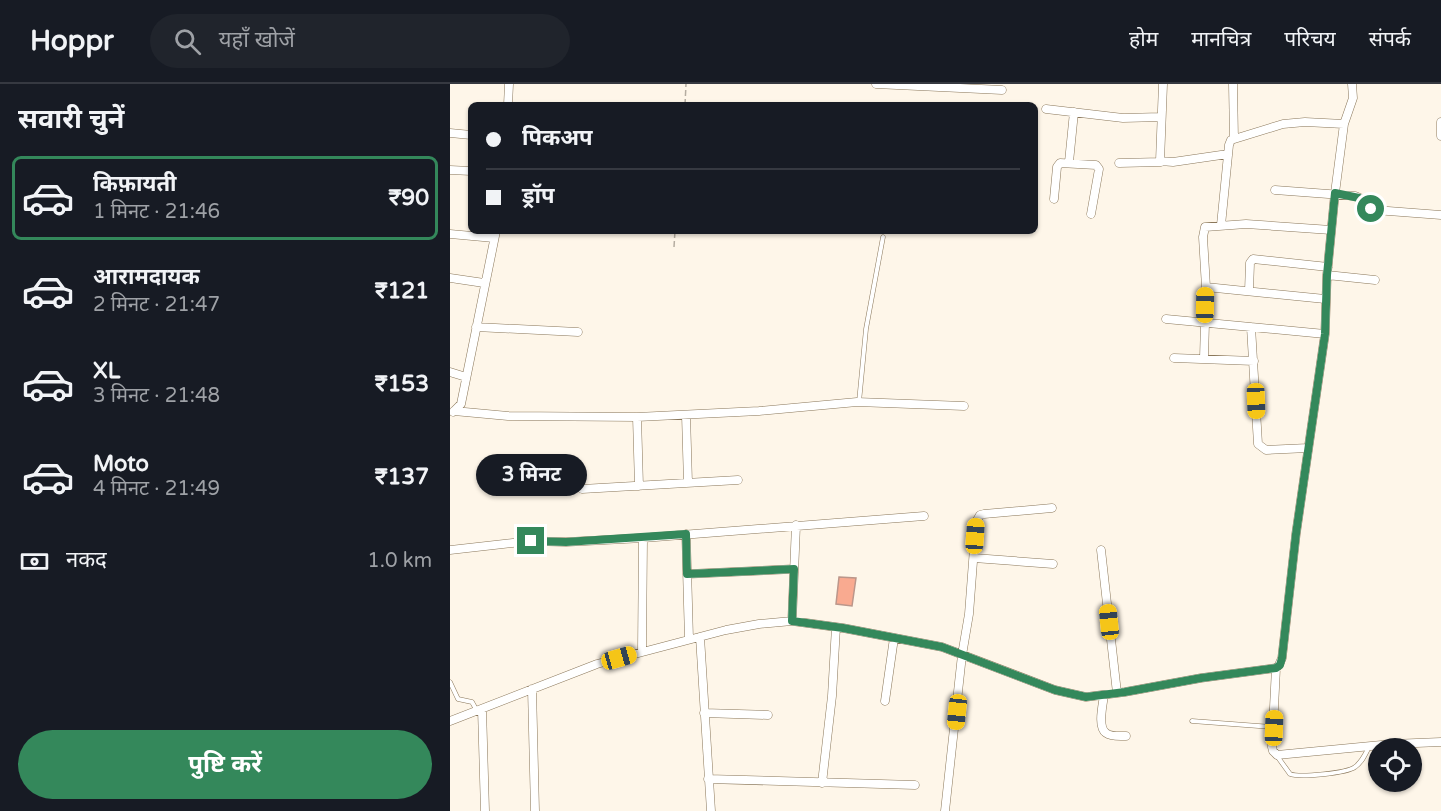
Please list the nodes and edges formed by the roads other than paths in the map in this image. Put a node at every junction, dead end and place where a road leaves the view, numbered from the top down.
1 (509, 84) edge
2 (876, 84) edge
3 (1163, 84) edge
4 (1233, 84) edge
5 (1352, 84) edge
6 (1002, 90) dead end
7 (508, 102) edge
8 (1046, 109) dead end
9 (1074, 112) junction
10 (1161, 117) junction
11 (1441, 122) edge
12 (1344, 124) junction
13 (450, 134) edge
14 (468, 135) edge
15 (1441, 136) edge
16 (1234, 139) junction
17 (1228, 154) junction
18 (1069, 162) junction
19 (1161, 162) junction
20 (1119, 163) dead end
21 (450, 170) edge
22 (468, 171) edge
23 (1275, 190) dead end
24 (1335, 193) junction
25 (1054, 199) dead end
26 (1091, 214) dead end
27 (1441, 215) edge
28 (1221, 225) junction
29 (1331, 230) junction
30 (450, 234) edge
31 (495, 235) edge
32 (883, 237) dead end
33 (1327, 271) junction
34 (450, 278) edge
35 (1375, 280) dead end
36 (484, 283) junction
37 (1206, 287) junction
38 (1249, 291) junction
39 (1325, 299) junction
40 (1166, 319) dead end
41 (1205, 323) junction
42 (476, 327) junction
43 (1251, 327) junction
44 (578, 332) dead end
45 (1325, 334) junction
46 (1174, 358) dead end
47 (1204, 358) junction
48 (1254, 361) junction
49 (450, 372) edge
50 (466, 377) junction
51 (859, 402) junction
52 (964, 406) dead end
53 (452, 412) edge
54 (686, 415) junction
55 (637, 417) junction
56 (1308, 448) junction
57 (738, 480) dead end
58 (688, 483) junction
59 (639, 486) junction
60 (582, 489) dead end
61 (1052, 508) dead end
62 (924, 516) dead end
63 (796, 525) junction
64 (686, 534) junction
65 (643, 538) junction
66 (450, 550) edge
67 (1101, 550) dead end
68 (974, 558) junction
69 (1053, 564) dead end
70 (794, 569) junction
71 (687, 574) junction
72 (792, 621) junction
73 (836, 627) junction
74 (700, 637) junction
75 (894, 638) junction
76 (689, 639) junction
77 (642, 651) junction
78 (962, 655) junction
79 (1276, 668) junction
80 (450, 682) edge
81 (532, 689) junction
82 (1117, 693) junction
83 (1104, 695) junction
84 (885, 700) dead end
85 (479, 710) junction
86 (704, 713) junction
87 (768, 715) dead end
88 (1192, 720) dead end
89 (450, 721) edge
90 (1274, 728) junction
91 (1126, 736) dead end
92 (1441, 742) edge
93 (1422, 743) edge
94 (1368, 746) edge
95 (1368, 748) edge
96 (1277, 755) junction
97 (708, 779) junction
98 (822, 783) junction
99 (915, 785) dead end
100 (485, 811) edge
101 (535, 811) edge
102 (711, 811) edge
103 (945, 811) edge

1 - 7 street
2 - 6 street
3 - 10 street
4 - 16 street
5 - 12 street
8 - 9 street
9 - 10 street
9 - 18 street
10 - 19 street
11 - 15 street
12 - 16 street
12 - 24 street
13 - 14 street
16 - 17 street
17 - 19 street
17 - 28 street
18 - 25 street
18 - 26 street
19 - 20 street
21 - 22 street
23 - 24 street
24 - 27 street
24 - 29 street
28 - 29 street
28 - 37 street
29 - 33 street
30 - 31 street
31 - 36 street
32 - 51 lane
33 - 35 street
33 - 38 street
33 - 39 street
34 - 36 street
36 - 42 street
37 - 38 street
37 - 41 street
38 - 39 street
39 - 45 street
40 - 41 street
41 - 43 street
41 - 47 street
42 - 44 street
42 - 50 street
43 - 45 street
43 - 48 street
45 - 56 street
46 - 47 street
47 - 48 street
48 - 56 street
49 - 50 street
50 - 53 street
51 - 52 street
51 - 54 street
53 - 55 street
54 - 55 street
54 - 58 street
55 - 59 street
56 - 79 street
57 - 58 street
58 - 59 street
59 - 60 street
61 - 68 street
62 - 63 street
63 - 64 street
63 - 70 street
64 - 65 street
64 - 71 street
65 - 66 street
65 - 77 street
67 - 82 street
68 - 69 street
68 - 78 street
70 - 71 street
70 - 72 street
71 - 76 street
72 - 73 street
72 - 74 street
73 - 75 street
73 - 98 street
74 - 76 street
74 - 86 street
75 - 78 street
75 - 84 street
76 - 77 street
77 - 81 street
78 - 83 street
78 - 103 street
79 - 82 street
79 - 90 street
80 - 85 lane
81 - 85 street
81 - 101 street
82 - 83 street
83 - 91 street
85 - 89 street
85 - 100 street
86 - 87 street
86 - 97 street
88 - 90 lane
90 - 96 street
92 - 93 street
94 - 96 street
95 - 96 lane
97 - 98 street
97 - 102 street
98 - 99 street

